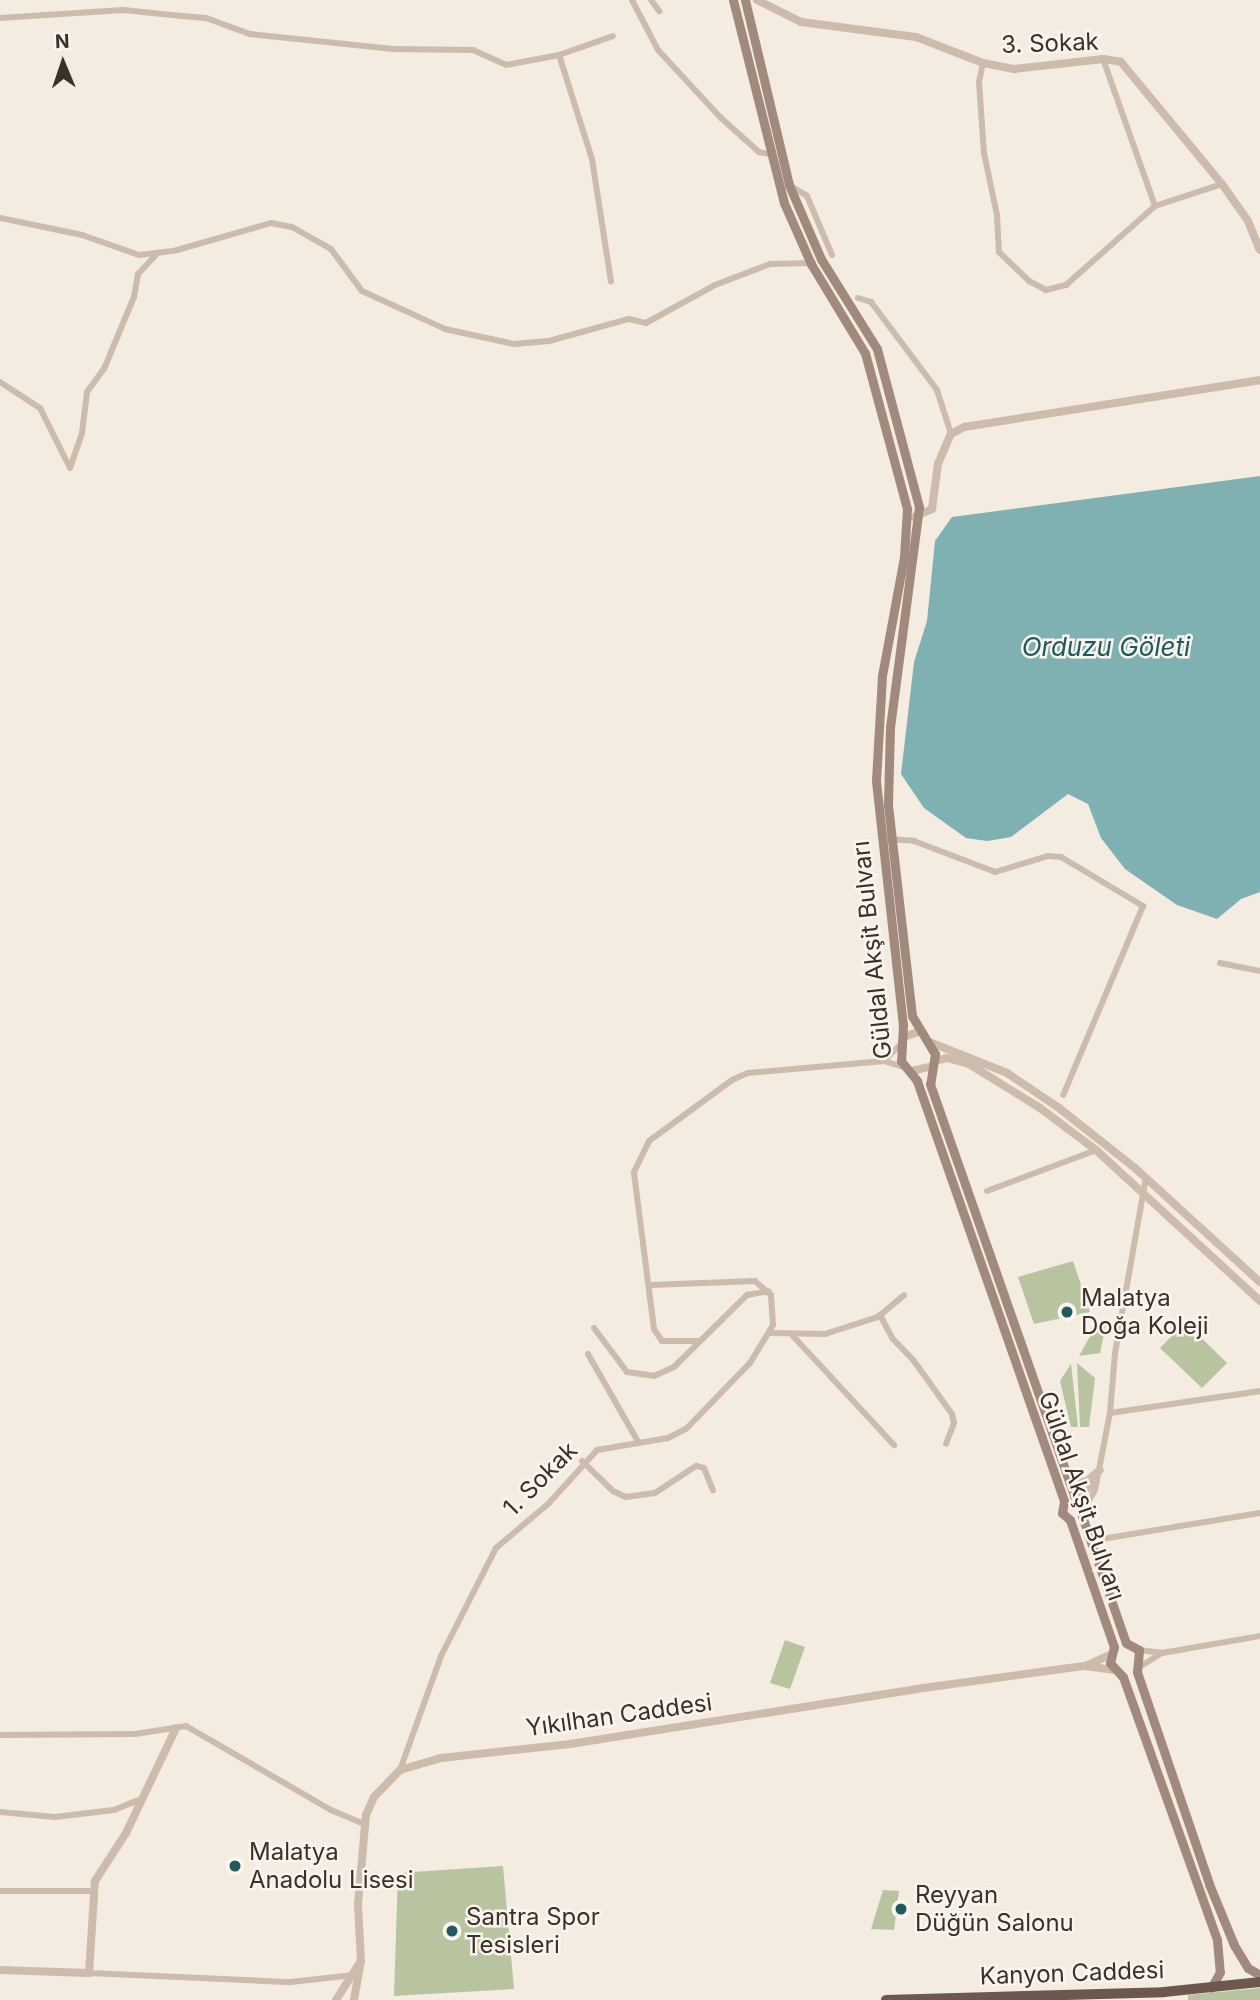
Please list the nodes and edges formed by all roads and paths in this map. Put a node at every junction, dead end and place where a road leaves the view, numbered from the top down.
1 (632, 0) edge
2 (651, 0) edge
3 (733, 0) edge
4 (745, 0) edge
5 (757, 0) edge
6 (659, 11) dead end
7 (0, 18) edge
8 (613, 36) dead end
9 (559, 55) junction
10 (1103, 59) junction
11 (983, 63) junction
12 (769, 154) junction
13 (1222, 184) junction
14 (789, 186) junction
15 (1155, 206) junction
16 (0, 218) edge
17 (1260, 250) edge
18 (832, 255) dead end
19 (156, 256) junction
20 (821, 259) junction
21 (811, 264) junction
22 (611, 282) dead end
23 (858, 298) dead end
24 (1260, 380) edge
25 (0, 382) edge
26 (951, 434) junction
27 (919, 515) junction
28 (907, 518) junction
29 (890, 839) junction
30 (879, 841) junction
31 (1220, 963) dead end
32 (1260, 971) edge
33 (919, 1032) junction
34 (902, 1041) junction
35 (932, 1043) junction
36 (884, 1060) junction
37 (932, 1064) junction
38 (908, 1069) junction
39 (1063, 1095) dead end
40 (1096, 1150) junction
41 (1146, 1178) junction
42 (987, 1191) dead end
43 (1143, 1193) junction
44 (1260, 1282) edge
45 (651, 1284) junction
46 (769, 1291) junction
47 (904, 1295) dead end
48 (1260, 1301) edge
49 (880, 1315) junction
50 (594, 1328) dead end
51 (770, 1333) junction
52 (793, 1336) junction
53 (696, 1341) junction
54 (588, 1354) dead end
55 (1260, 1391) edge
56 (1110, 1413) junction
57 (637, 1440) junction
58 (946, 1444) dead end
59 (894, 1445) dead end
60 (582, 1461) junction
61 (1100, 1470) junction
62 (1097, 1479) junction
63 (1069, 1481) junction
64 (713, 1490) dead end
65 (1077, 1497) junction
66 (1064, 1501) junction
67 (1083, 1513) junction
68 (1260, 1513) edge
69 (1070, 1520) junction
70 (1090, 1541) junction
71 (1260, 1636) edge
72 (1126, 1643) junction
73 (1139, 1650) junction
74 (1111, 1651) junction
75 (1162, 1653) junction
76 (1085, 1666) junction
77 (1139, 1669) junction
78 (1113, 1670) junction
79 (1123, 1677) junction
80 (176, 1728) junction
81 (0, 1734) edge
82 (400, 1770) junction
83 (141, 1799) junction
84 (0, 1812) edge
85 (364, 1824) junction
86 (0, 1891) edge
87 (93, 1891) junction
88 (0, 1970) edge
89 (89, 1973) junction
90 (355, 1975) junction
91 (1260, 1975) edge
92 (1260, 1982) edge
93 (1211, 1988) junction
94 (336, 2000) edge
95 (354, 2000) edge
96 (886, 2000) edge

1 - 12 street
2 - 6 street
3 - 12 main road, Güldal Akşit Bulvarı
4 - 14 main road, Güldal Akşit Bulvarı
5 - 11 street, 3. Sokak
7 - 9 street
8 - 9 street
9 - 22 street
10 - 11 street, 3. Sokak
10 - 13 street, 3. Sokak
10 - 15 street
11 - 15 street
12 - 21 main road, Güldal Akşit Bulvarı
13 - 15 street
13 - 17 street, 3. Sokak
14 - 18 street
14 - 20 main road, Güldal Akşit Bulvarı
16 - 19 street
19 - 21 street
19 - 25 street
20 - 21 street
20 - 27 main road, Güldal Akşit Bulvarı
21 - 28 main road, Güldal Akşit Bulvarı
23 - 26 street
24 - 26 street
26 - 27 street
27 - 28 street
27 - 29 main road, Güldal Akşit Bulvarı
28 - 30 main road, Güldal Akşit Bulvarı
29 - 30 street
29 - 33 main road, Güldal Akşit Bulvarı
29 - 39 street
30 - 34 main road, Güldal Akşit Bulvarı
31 - 32 street
33 - 34 street
33 - 35 main road, Güldal Akşit Bulvarı
34 - 36 street
34 - 38 main road, Güldal Akşit Bulvarı
35 - 37 main road, Güldal Akşit Bulvarı
35 - 41 street
36 - 38 street
36 - 45 street
37 - 38 street
37 - 40 street
37 - 63 main road, Güldal Akşit Bulvarı
38 - 66 main road, Güldal Akşit Bulvarı
40 - 42 street
40 - 43 street
41 - 43 street
41 - 44 street
43 - 48 street
43 - 56 street
45 - 46 street
45 - 53 street
46 - 51 street
46 - 53 street
47 - 49 street
49 - 52 street
49 - 58 street
50 - 53 street
51 - 52 street
51 - 57 street, 1. Sokak
52 - 59 street
54 - 57 street
55 - 56 street
56 - 61 street
57 - 60 street, 1. Sokak
60 - 64 street
60 - 82 street, 1. Sokak
61 - 62 street
61 - 63 street
62 - 65 street
62 - 67 street
63 - 65 main road, Güldal Akşit Bulvarı
65 - 66 street
65 - 67 main road, Güldal Akşit Bulvarı
66 - 69 main road, Güldal Akşit Bulvarı
67 - 69 street
67 - 70 main road, Güldal Akşit Bulvarı
68 - 70 street
69 - 74 main road, Güldal Akşit Bulvarı
70 - 72 main road, Güldal Akşit Bulvarı
71 - 75 street
72 - 73 main road
72 - 74 street
73 - 75 street
73 - 77 main road
74 - 76 street, Yıkılhan Caddesi
74 - 78 main road, Güldal Akşit Bulvarı
75 - 77 street
76 - 78 street, Yıkılhan Caddesi
76 - 82 street, Yıkılhan Caddesi
77 - 79 street
77 - 91 main road
78 - 79 main road
79 - 93 main road
80 - 81 street
80 - 83 street
80 - 85 street
82 - 85 street, Yıkılhan Caddesi
83 - 84 street
83 - 87 street
85 - 90 street, Yıkılhan Caddesi
86 - 87 street
87 - 89 street
88 - 89 street
89 - 90 street
90 - 94 street
90 - 95 street
92 - 93 highway, Kanyon Caddesi
93 - 96 highway, Kanyon Caddesi

